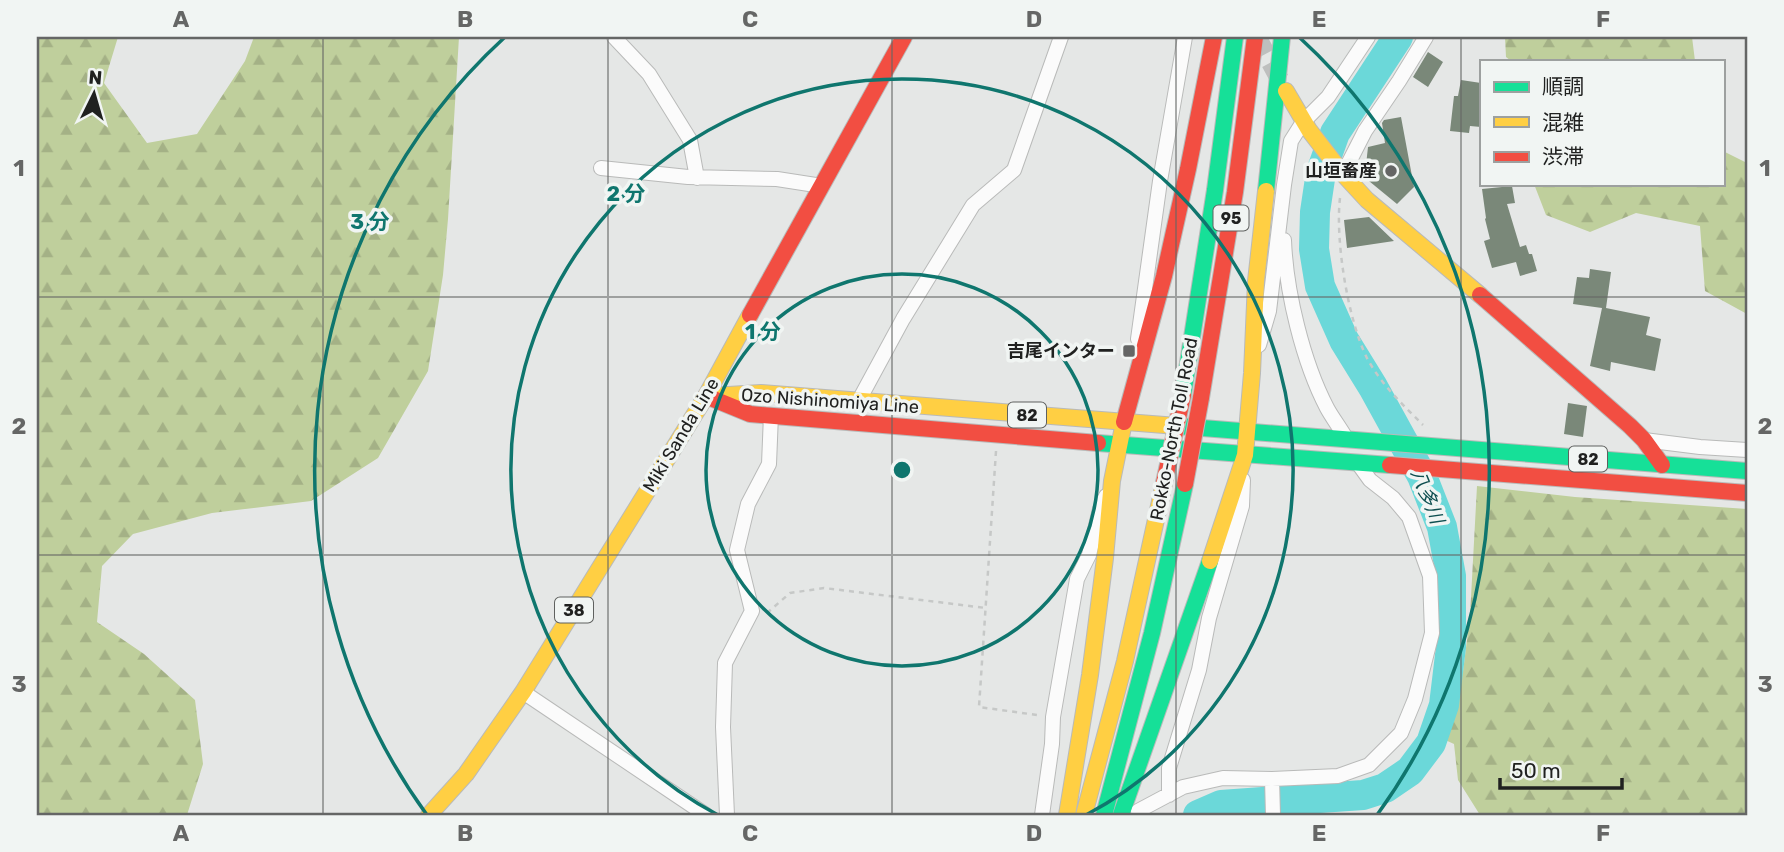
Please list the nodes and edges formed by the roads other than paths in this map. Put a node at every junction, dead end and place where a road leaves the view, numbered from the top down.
1 (614, 37) edge
2 (904, 37) edge
3 (1061, 37) edge
4 (1185, 37) edge
5 (1214, 37) edge
6 (1236, 37) edge
7 (1255, 37) edge
8 (1282, 37) edge
9 (1368, 37) edge
10 (1426, 37) edge
11 (1286, 92) tunnel mouth
12 (1306, 126) junction
13 (601, 168) dead end
14 (1345, 176) junction
15 (698, 178) junction
16 (822, 186) junction
17 (1283, 194) junction
18 (1252, 373) junction
19 (1132, 389) junction
20 (706, 396) junction
21 (858, 402) junction
22 (771, 415) junction
23 (1124, 422) junction
24 (1247, 433) junction
25 (1353, 440) junction
26 (1644, 440) junction
27 (1119, 444) junction
28 (1747, 450) edge
29 (1245, 455) junction
30 (1357, 462) junction
31 (1662, 465) junction
32 (1747, 471) edge
33 (1112, 481) junction
34 (1747, 493) edge
35 (523, 692) junction
36 (1272, 781) junction
37 (1169, 795) junction
38 (1138, 811) dead end
39 (429, 815) edge
40 (706, 815) edge
41 (727, 815) edge
42 (1042, 815) edge
43 (1067, 815) edge
44 (1084, 815) edge
45 (1104, 815) edge
46 (1121, 815) edge
47 (1273, 815) edge

1 - 15 street
2 - 16 main road, Miki Sanda Line / 38
3 - 21 street
4 - 19 street
5 - 19 main road
6 - 44 main road, Rokko-North Toll Road / 95, bridge
7 - 45 main road, Rokko-North Toll Road / 95, bridge
8 - 18 main road
9 - 12 street
10 - 14 street
11 - 12 main road
12 - 14 main road
12 - 17 street
13 - 15 street
14 - 26 main road
15 - 16 street
16 - 20 main road, Miki Sanda Line / 38
17 - 18 street
17 - 25 street
18 - 24 main road
19 - 23 main road
20 - 21 main road, Ozo Nishinomiya Line / 82
20 - 22 main road, Ozo Nishinomiya Line / 82
20 - 35 main road, Miki Sanda Line / 38
21 - 23 main road, Ozo Nishinomiya Line / 82
22 - 27 main road, Ozo Nishinomiya Line / 82
22 - 41 street
23 - 24 main road, Ozo Nishinomiya Line / 82
23 - 27 main road
24 - 25 main road, Ozo Nishinomiya Line / 82
24 - 29 main road
25 - 31 main road, Ozo Nishinomiya Line / 82
26 - 28 street
26 - 31 main road
27 - 29 main road, Ozo Nishinomiya Line / 82
27 - 33 main road
29 - 30 main road, Ozo Nishinomiya Line / 82
29 - 37 street
29 - 46 main road
30 - 34 main road, Ozo Nishinomiya Line / 82
30 - 36 street
31 - 32 main road, Ozo Nishinomiya Line / 82
33 - 42 street
33 - 43 main road
35 - 39 main road, Miki Sanda Line / 38
35 - 40 street
36 - 37 street
36 - 47 street
37 - 38 street

